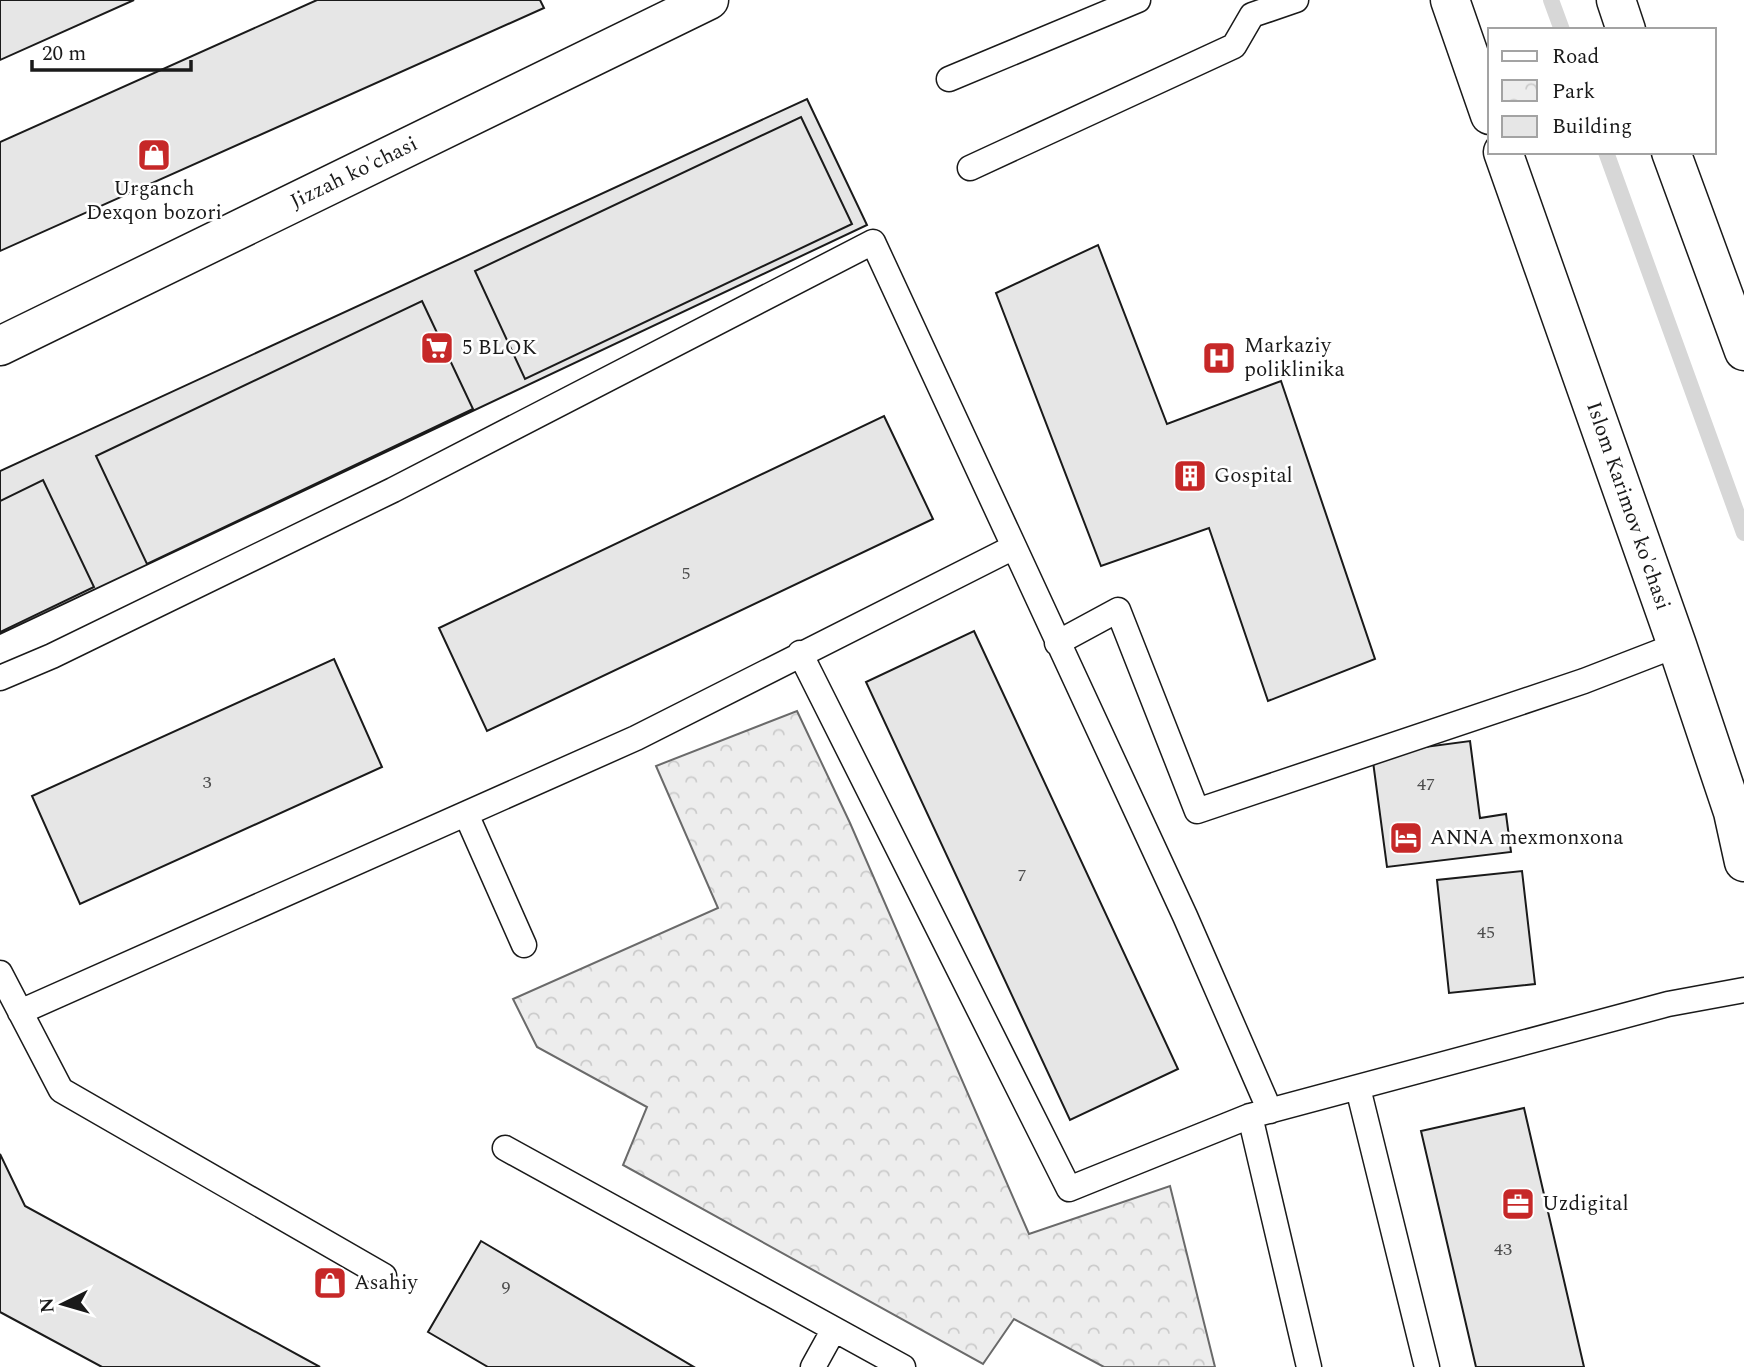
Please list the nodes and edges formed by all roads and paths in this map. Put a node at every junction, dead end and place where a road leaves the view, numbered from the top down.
1 (709, 0) edge
2 (1138, 0) edge
3 (1296, 0) edge
4 (1450, 0) edge
5 (1616, 0) edge
6 (1249, 8) edge
7 (1625, 28) edge
8 (949, 79) dead end
9 (1488, 109) edge
10 (1504, 154) edge
11 (1672, 154) edge
12 (970, 167) dead end
13 (0, 346) edge
14 (1744, 352) edge
15 (1012, 548) junction
16 (1057, 643) junction
17 (1677, 645) junction
18 (800, 653) junction
19 (0, 678) edge
20 (466, 814) junction
21 (1744, 862) edge
22 (524, 945) dead end
23 (0, 973) edge
24 (1744, 990) edge
25 (20, 1012) junction
26 (1357, 1088) junction
27 (1260, 1113) junction
28 (505, 1148) dead end
29 (384, 1276) dead end
30 (834, 1329) junction
31 (813, 1367) edge
32 (903, 1367) edge
33 (1310, 1367) edge
34 (1427, 1367) edge

1 - 13 main road, Jizzah ko'chasi
2 - 8 lane
3 - 6 lane
4 - 9 main road
5 - 7 main road
6 - 12 lane
10 - 17 main road, Islom Karimov ko'chasi
11 - 14 main road
15 - 16 lane
15 - 18 lane
15 - 19 lane
16 - 17 lane
16 - 27 lane
17 - 21 main road, Islom Karimov ko'chasi
18 - 20 lane
18 - 27 lane
20 - 22 lane
20 - 25 lane
23 - 25 lane
24 - 26 lane
25 - 29 lane
26 - 27 lane
26 - 34 lane
27 - 33 lane
28 - 30 lane
30 - 31 lane
30 - 32 lane

